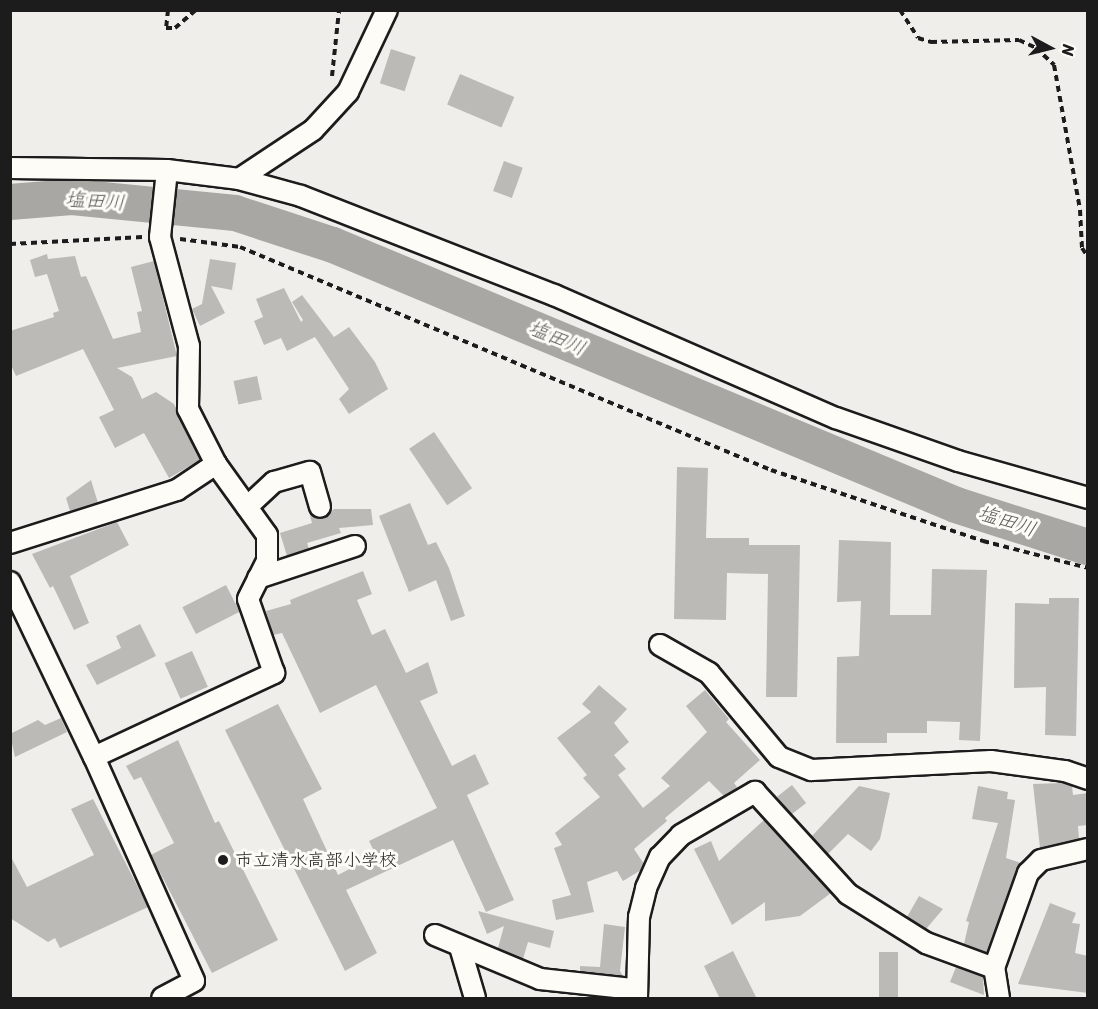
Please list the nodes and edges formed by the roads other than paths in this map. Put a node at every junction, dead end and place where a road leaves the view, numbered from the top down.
1 (387, 10) edge
2 (13, 167) edge
3 (167, 176) junction
4 (239, 179) junction
5 (216, 464) junction
6 (1088, 498) edge
7 (247, 507) junction
8 (320, 507) dead end
9 (10, 543) edge
10 (355, 546) dead end
11 (258, 578) junction
12 (10, 582) edge
13 (660, 645) dead end
14 (94, 757) junction
15 (1088, 779) edge
16 (1088, 849) edge
17 (435, 935) dead end
18 (460, 947) junction
19 (994, 968) junction
20 (636, 994) edge
21 (162, 999) edge
22 (475, 999) edge
23 (999, 999) edge

1 - 4 street
2 - 3 street
3 - 4 street
3 - 5 street
4 - 6 street
5 - 7 street
5 - 9 street
7 - 8 street
7 - 11 street
10 - 11 street
11 - 14 street
12 - 14 street
13 - 15 street
14 - 21 street
16 - 19 street
17 - 18 street
18 - 20 street
18 - 22 street
19 - 20 street
19 - 23 street

